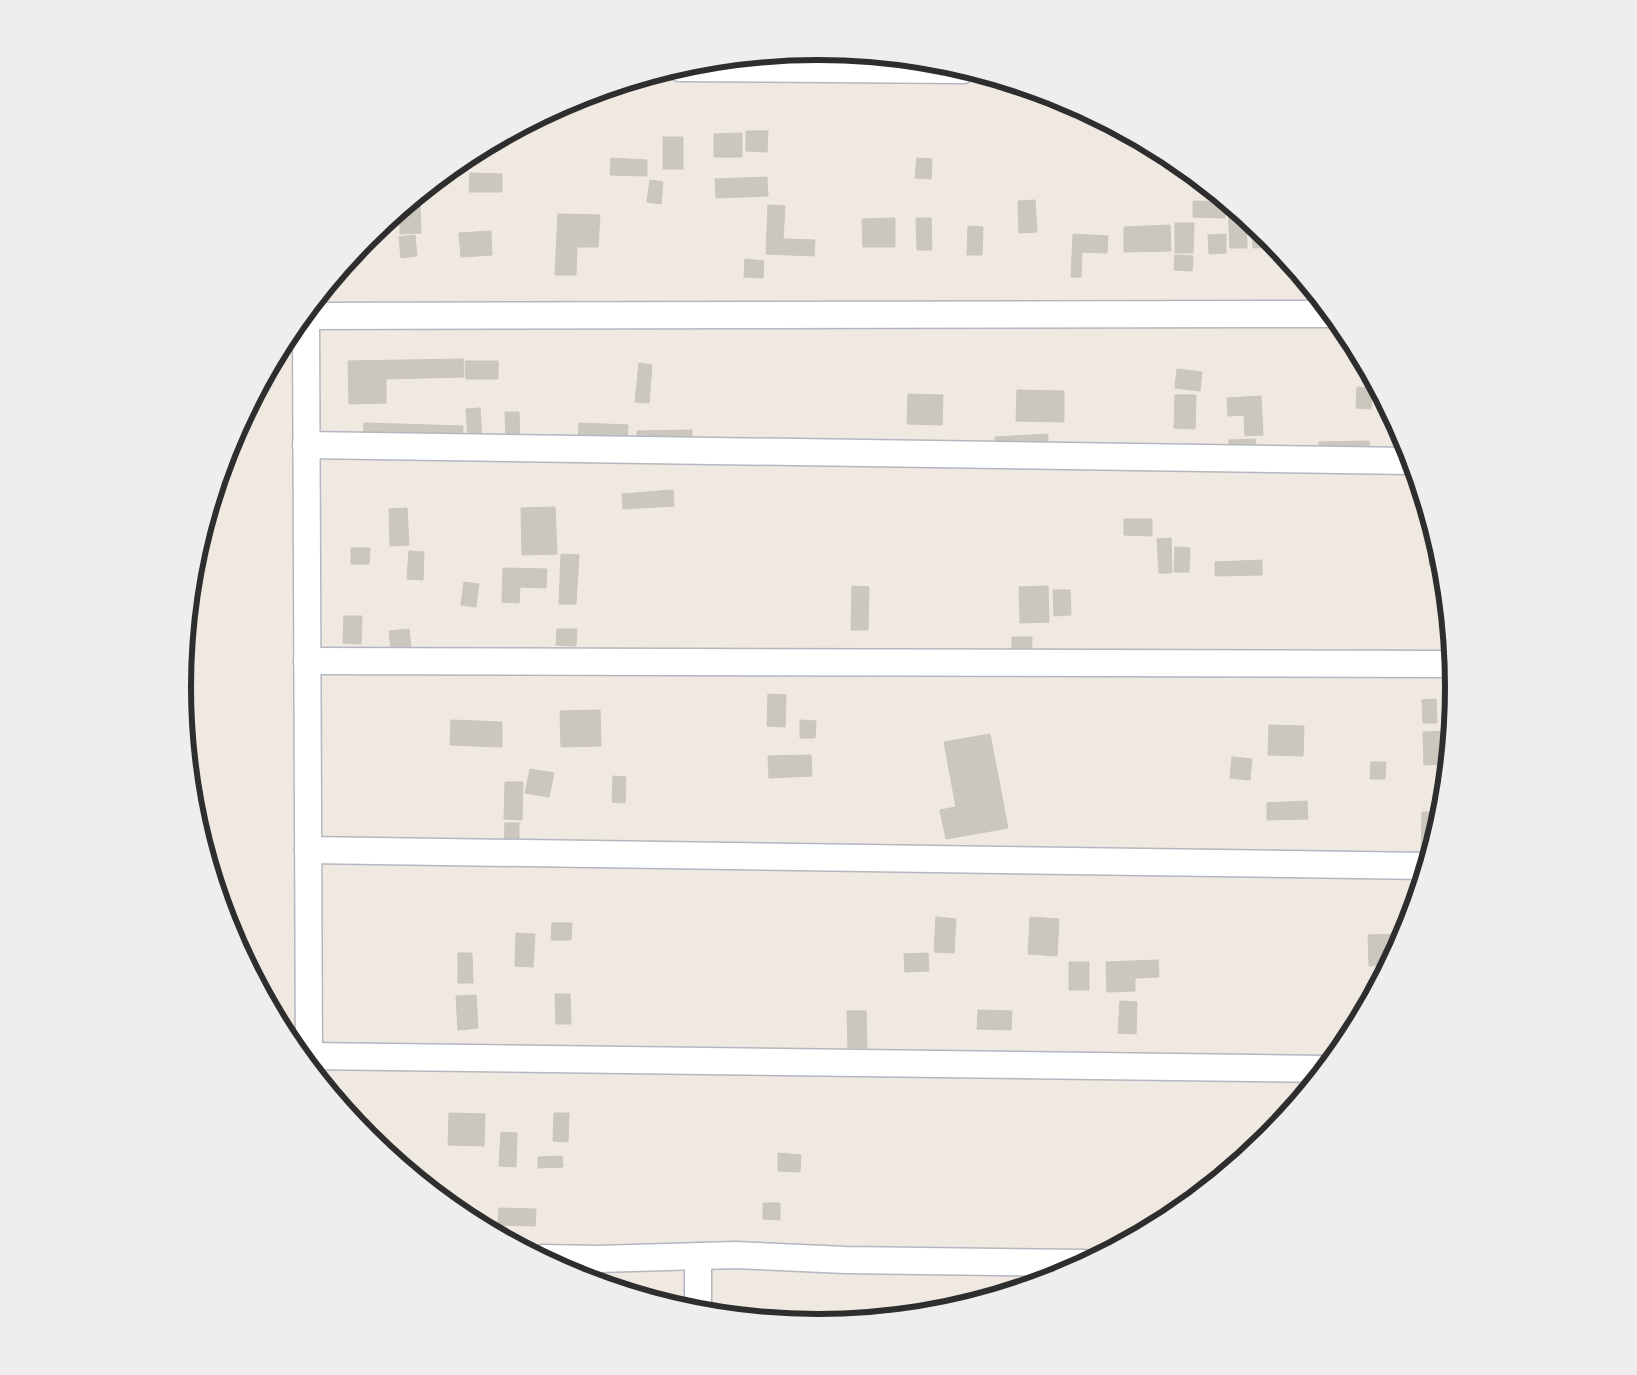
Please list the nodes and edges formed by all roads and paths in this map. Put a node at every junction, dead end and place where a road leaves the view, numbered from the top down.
1 (718, 68) edge
2 (928, 70) edge
3 (1322, 314) edge
4 (314, 316) edge
5 (305, 328) edge
6 (306, 445) junction
7 (1403, 461) edge
8 (307, 661) junction
9 (1445, 664) edge
10 (308, 850) junction
11 (1420, 866) edge
12 (309, 1052) edge
13 (314, 1060) edge
14 (1316, 1069) edge
15 (698, 1256) junction
16 (559, 1258) edge
17 (1066, 1264) edge
18 (698, 1303) edge

1 - 2 street
3 - 4 street
5 - 6 street
6 - 7 street
6 - 8 street
8 - 9 street
8 - 10 street
10 - 11 street
10 - 12 street
13 - 14 street
15 - 16 street
15 - 17 street
15 - 18 street

